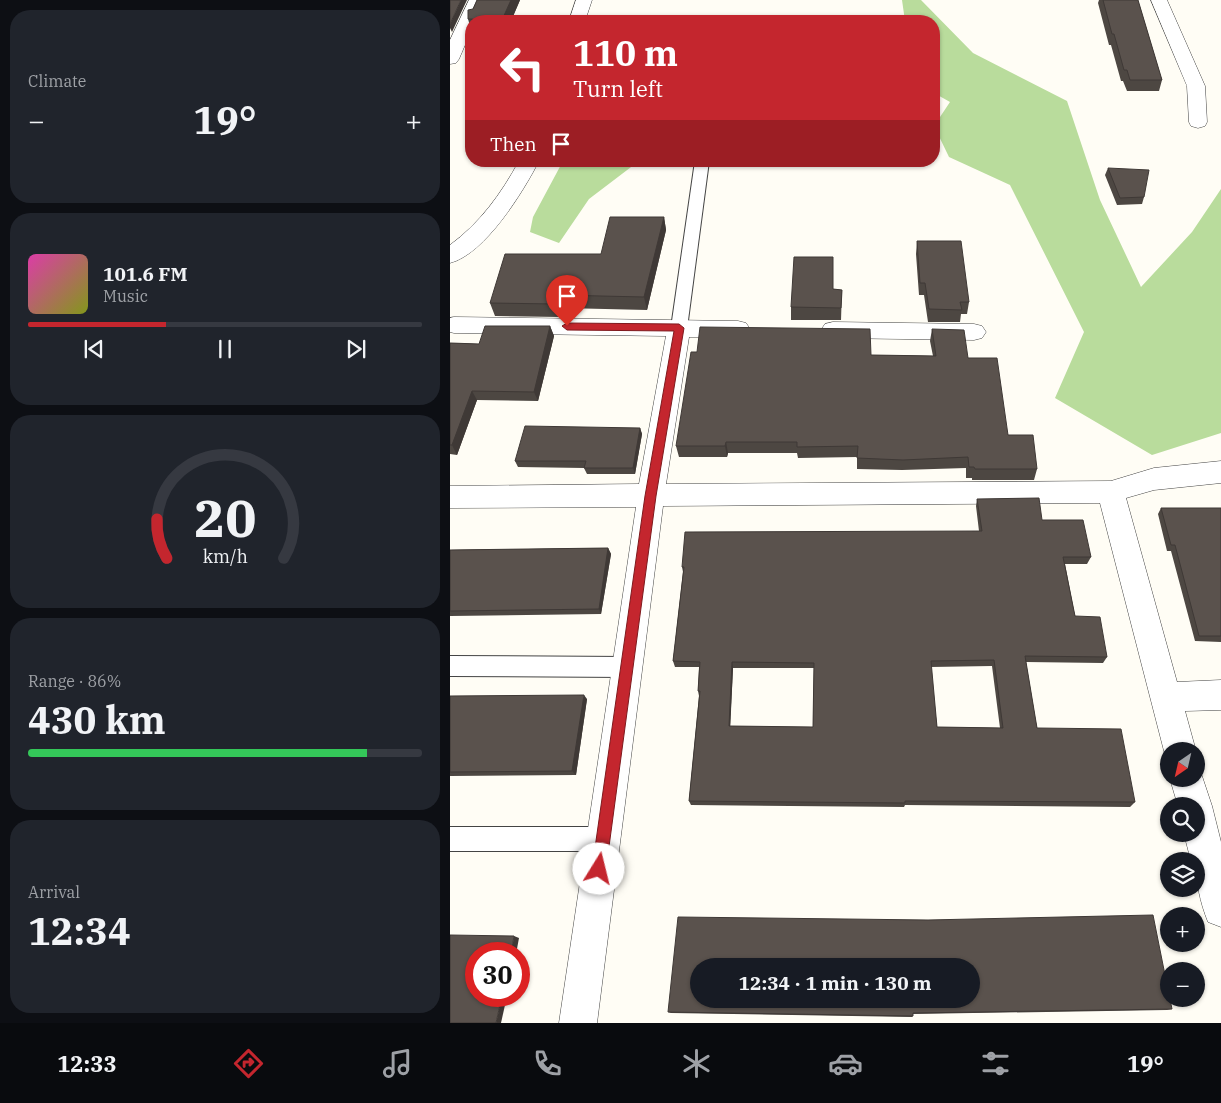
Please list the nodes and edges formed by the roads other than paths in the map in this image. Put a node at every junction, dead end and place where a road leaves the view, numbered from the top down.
1 (477, 0) edge
2 (584, 0) edge
3 (1159, 0) edge
4 (470, 15) edge
5 (579, 15) edge
6 (465, 26) edge
7 (450, 59) edge
8 (1198, 122) dead end
9 (526, 167) edge
10 (701, 167) edge
11 (450, 256) edge
12 (454, 325) dead end
13 (679, 328) junction
14 (758, 329) edge
15 (807, 330) edge
16 (974, 332) dead end
17 (1221, 472) edge
18 (1111, 492) junction
19 (650, 496) junction
20 (450, 497) edge
21 (450, 666) edge
22 (627, 667) junction
23 (1221, 696) edge
24 (1166, 697) junction
25 (1178, 742) edge
26 (450, 839) edge
27 (604, 839) junction
28 (1204, 842) edge
29 (1221, 909) edge
30 (578, 1023) edge

1 - 4 street
2 - 5 street
3 - 8 street
6 - 7 street
9 - 11 street
10 - 13 lane
12 - 13 street
13 - 14 street
13 - 19 street
15 - 16 street
17 - 18 street
18 - 19 street
18 - 24 street
19 - 20 street
19 - 22 street
21 - 22 lane
22 - 27 street
23 - 24 street
24 - 25 street
26 - 27 lane
27 - 30 street
28 - 29 street

